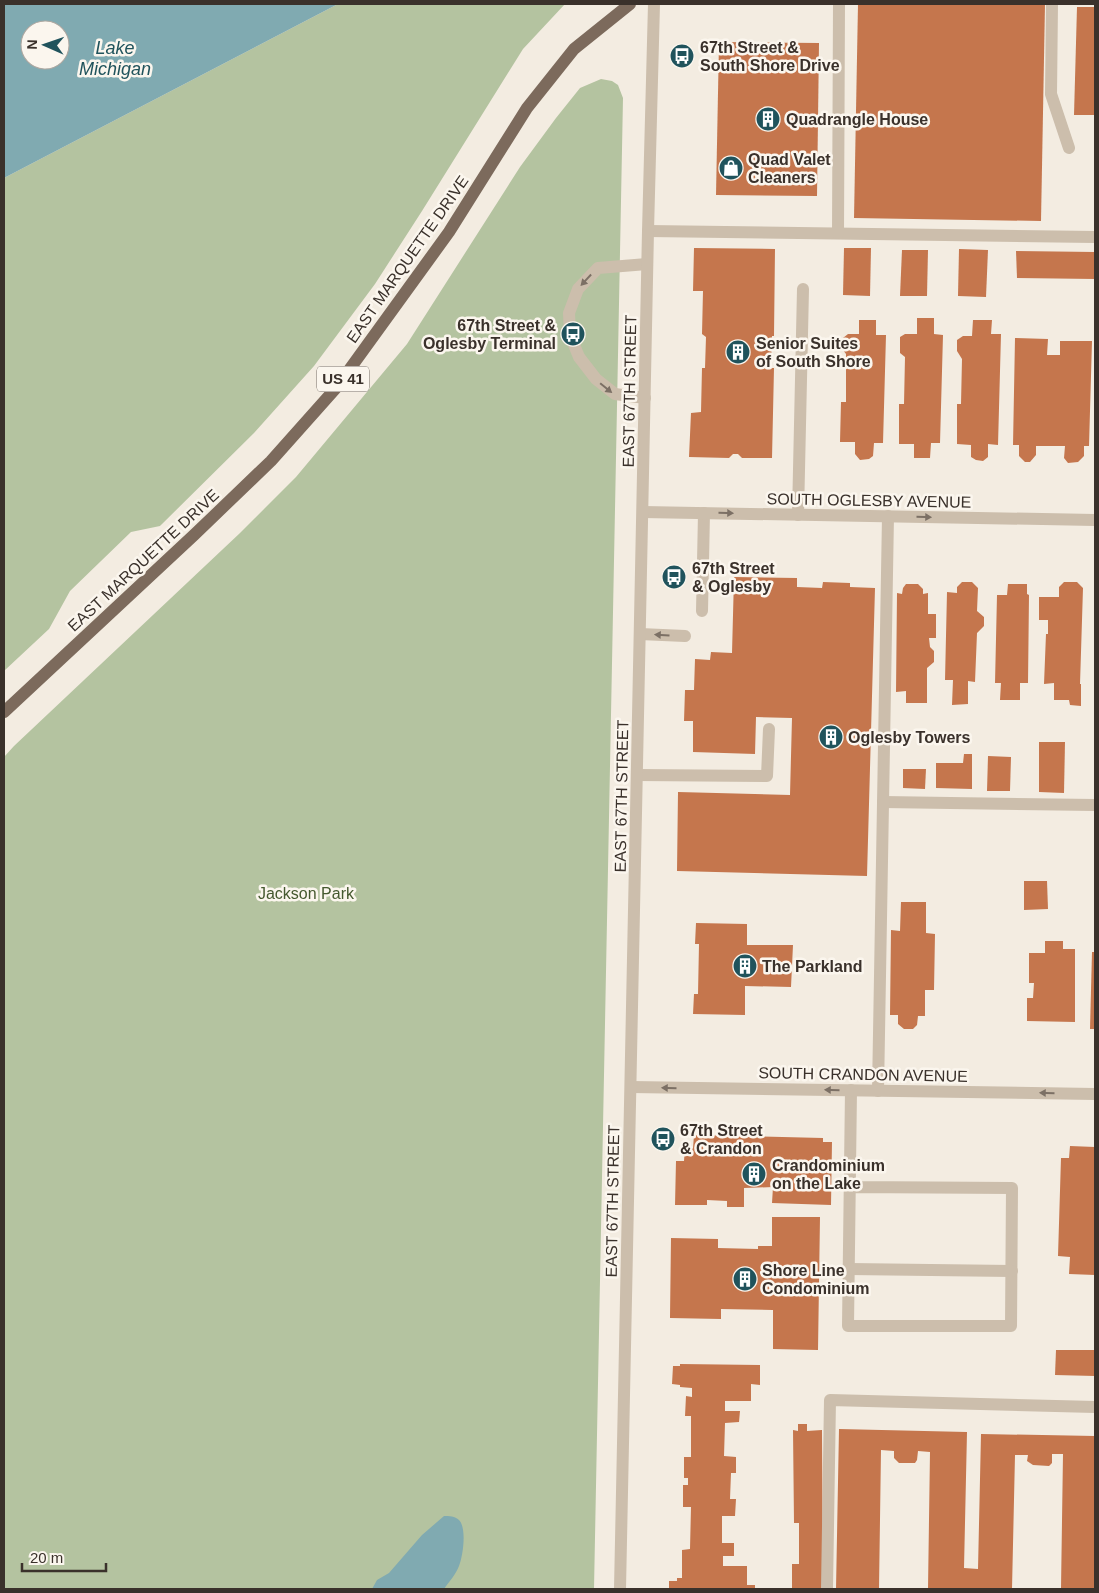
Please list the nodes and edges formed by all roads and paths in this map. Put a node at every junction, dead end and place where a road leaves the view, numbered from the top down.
1 (630, 4) edge
2 (654, 4) edge
3 (840, 4) edge
4 (1052, 4) edge
5 (1069, 148) dead end
6 (648, 231) junction
7 (838, 233) junction
8 (1095, 236) edge
9 (647, 264) junction
10 (802, 289) dead end
11 (645, 398) junction
12 (643, 512) junction
13 (704, 513) junction
14 (798, 515) junction
15 (888, 516) junction
16 (1095, 520) edge
17 (702, 611) dead end
18 (640, 634) junction
19 (685, 636) dead end
20 (4, 712) edge
21 (768, 729) dead end
22 (637, 775) junction
23 (883, 802) junction
24 (1095, 806) edge
25 (631, 1087) junction
26 (851, 1090) junction
27 (878, 1091) junction
28 (1095, 1094) edge
29 (850, 1187) junction
30 (849, 1269) junction
31 (1012, 1270) junction
32 (1095, 1407) edge
33 (620, 1589) edge
34 (827, 1589) edge

1 - 20 main road, EAST MARQUETTE DRIVE / US 41
2 - 6 street, EAST 67TH STREET
3 - 7 street
4 - 5 street
6 - 7 street
6 - 9 street, EAST 67TH STREET
7 - 8 street
9 - 11 street, EAST 67TH STREET
9 -> 11 street
10 - 14 street
11 - 12 street, EAST 67TH STREET
12 - 13 street, SOUTH OGLESBY AVENUE
12 - 18 street, EAST 67TH STREET
13 -> 14 street, SOUTH OGLESBY AVENUE
13 - 17 street
14 - 15 street, SOUTH OGLESBY AVENUE
15 -> 16 street, SOUTH OGLESBY AVENUE
15 - 23 street
19 -> 18 street
18 - 22 street, EAST 67TH STREET
21 - 22 street
22 - 25 street, EAST 67TH STREET
23 - 24 street
23 - 27 street
26 -> 25 street, SOUTH CRANDON AVENUE
25 - 33 street, EAST 67TH STREET
26 - 27 street, SOUTH CRANDON AVENUE
26 - 29 street
28 -> 27 street, SOUTH CRANDON AVENUE
29 - 30 street
29 - 31 street
30 - 31 street
30 - 31 street
32 - 34 street

